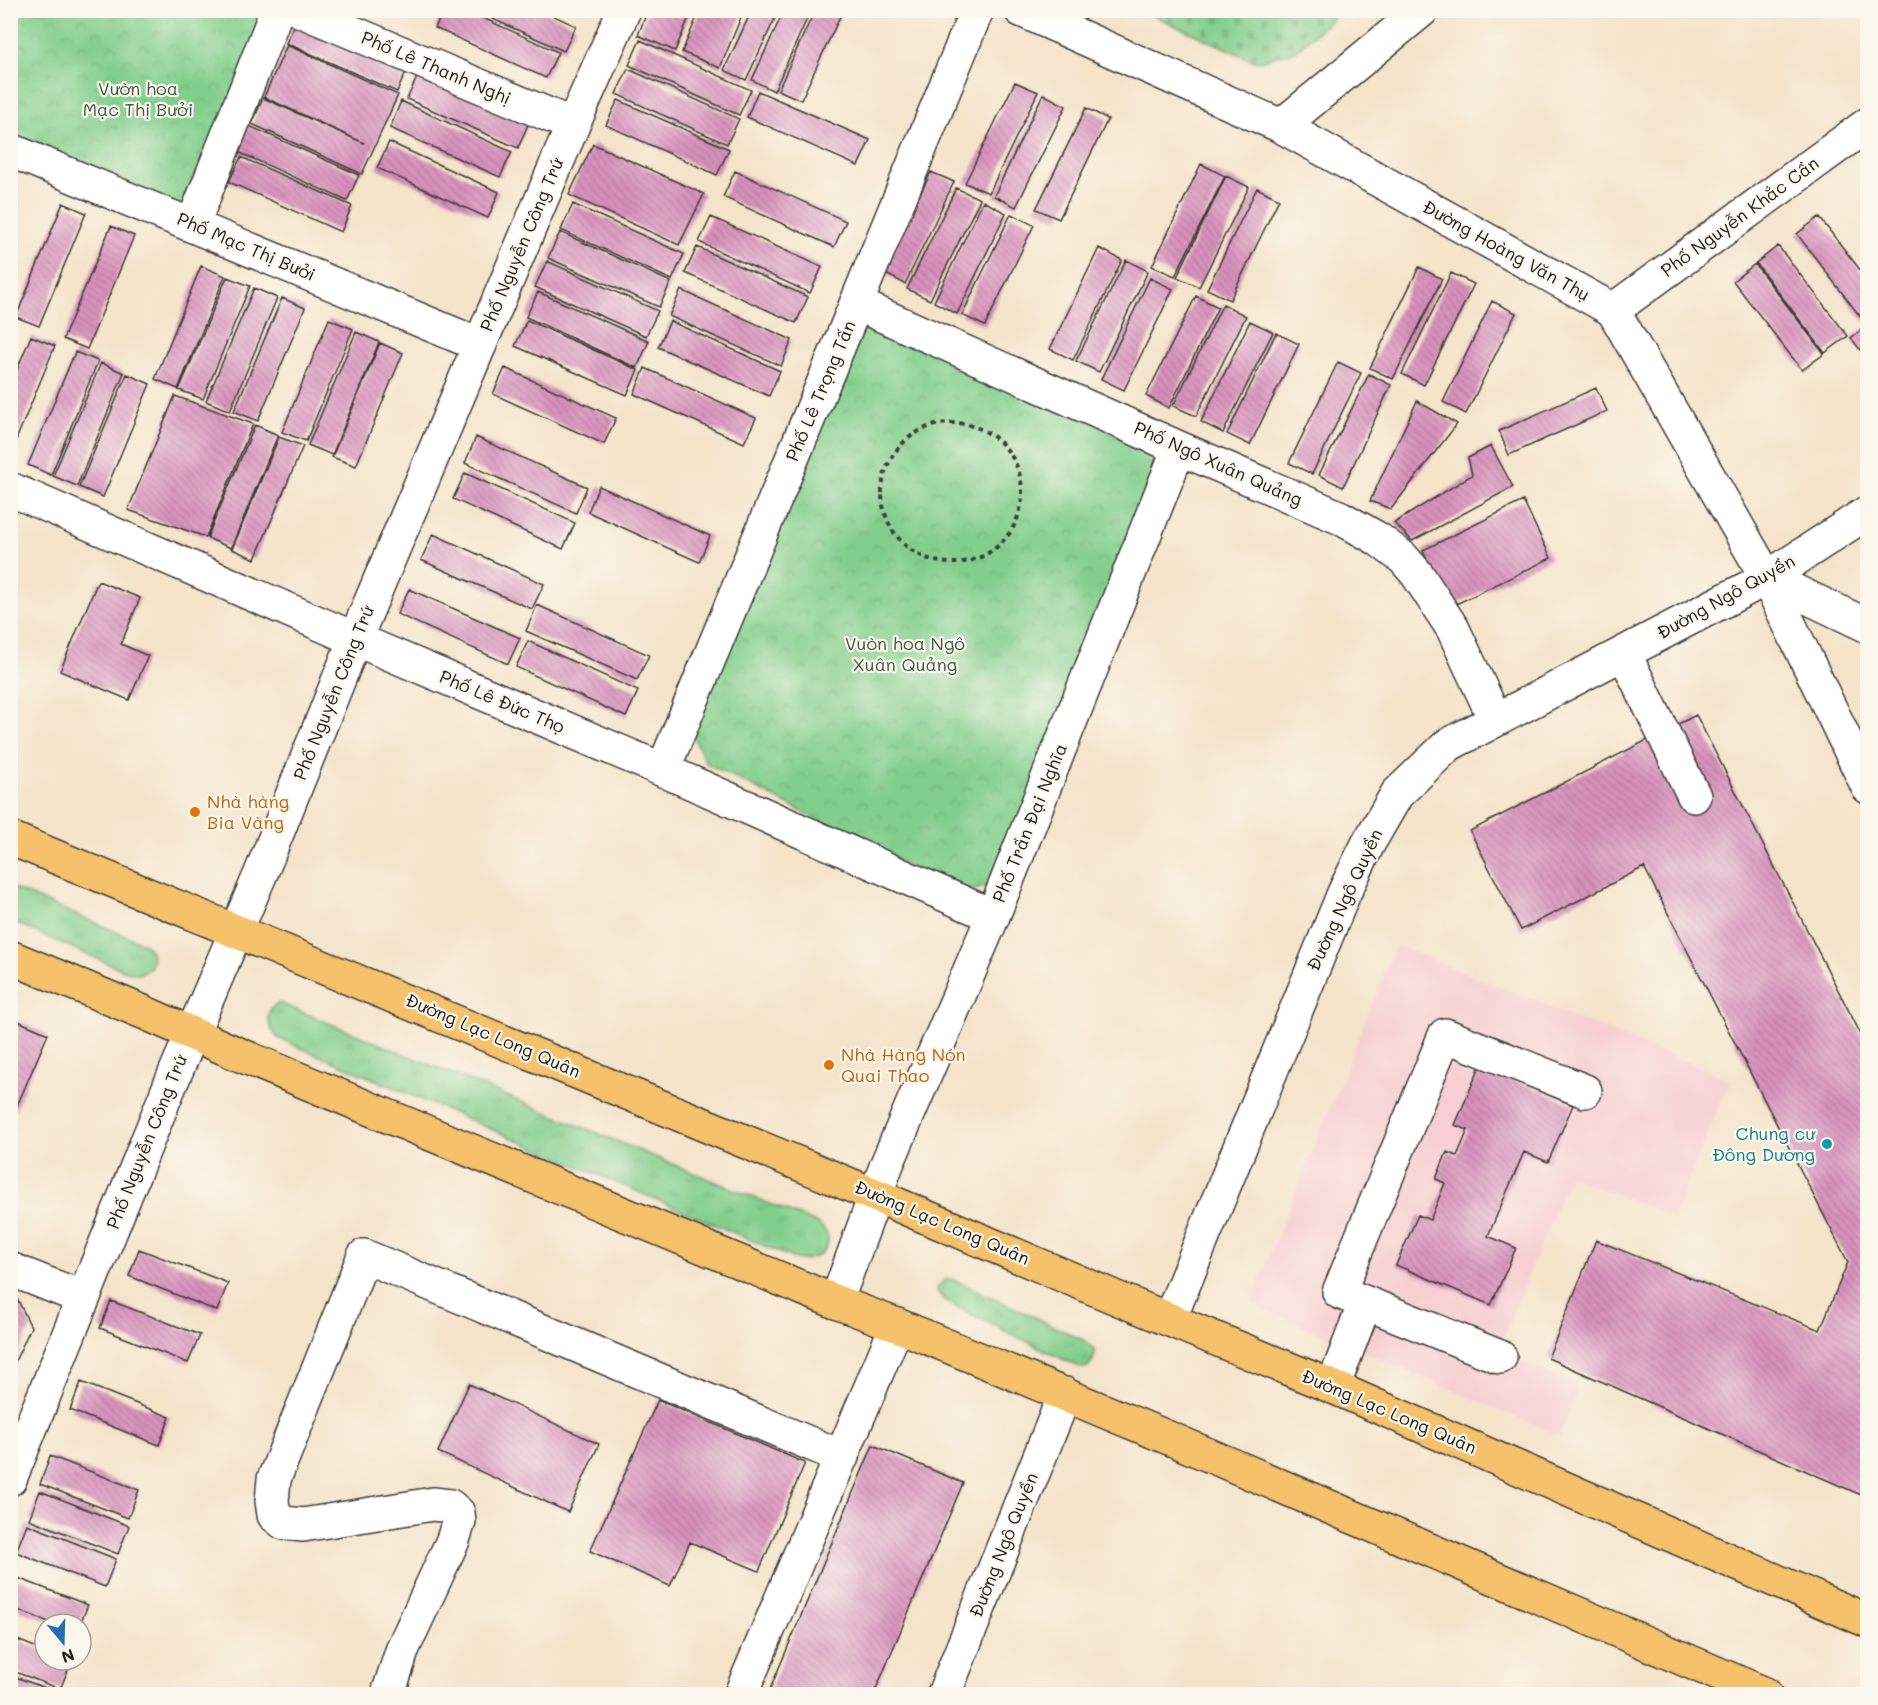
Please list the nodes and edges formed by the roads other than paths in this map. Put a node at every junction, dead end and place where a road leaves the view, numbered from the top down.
1 (277, 10) edge
2 (299, 10) edge
3 (624, 10) edge
4 (976, 10) edge
5 (1021, 10) edge
6 (1422, 10) edge
7 (1868, 124) edge
8 (573, 125) junction
9 (1281, 126) junction
10 (10, 150) edge
11 (193, 224) junction
12 (856, 304) junction
13 (1613, 310) junction
14 (480, 345) junction
15 (1179, 448) junction
16 (10, 489) edge
17 (1868, 512) edge
18 (1767, 578) junction
19 (1868, 626) edge
20 (355, 639) junction
21 (1624, 653) junction
22 (1495, 719) junction
23 (663, 770) junction
24 (1868, 787) edge
25 (1694, 796) dead end
26 (10, 838) edge
27 (993, 916) junction
28 (236, 930) junction
29 (10, 957) edge
30 (191, 1033) junction
31 (1585, 1091) dead end
32 (877, 1196) junction
33 (10, 1269) edge
34 (83, 1298) junction
35 (836, 1302) junction
36 (1365, 1303) junction
37 (1170, 1318) junction
38 (897, 1325) junction
39 (1500, 1358) dead end
40 (1333, 1387) junction
41 (1065, 1394) junction
42 (842, 1457) junction
43 (10, 1479) edge
44 (1868, 1621) edge
45 (388, 1695) edge
46 (741, 1695) edge
47 (944, 1695) edge
48 (1765, 1695) edge

1 - 11 street
2 - 8 street, Phố Lê Thanh Nghị
3 - 8 street, Phố Nguyễn Công Trứ
4 - 12 street, Phố Lê Trọng Tấn
5 - 9 street, Đường Hoàng Văn Thụ
6 - 9 street
7 - 13 street, Phố Nguyễn Khắc Cần
8 - 14 street, Phố Nguyễn Công Trứ
9 - 13 street, Đường Hoàng Văn Thụ
10 - 11 street, Phố Mạc Thị Bưởi
11 - 14 street, Phố Mạc Thị Bưởi
12 - 15 street, Phố Ngô Xuân Quảng
12 - 23 street, Phố Lê Trọng Tấn
13 - 18 street
14 - 20 street, Phố Nguyễn Công Trứ
15 - 22 street, Phố Ngô Xuân Quảng
15 - 27 street, Phố Trần Đại Nghĩa
16 - 20 street, Phố Lê Đức Thọ
17 - 18 street, Đường Ngô Quyền
18 - 19 street
18 - 21 street, Đường Ngô Quyền
18 - 24 street
20 - 23 street, Phố Lê Đức Thọ
20 - 28 street, Phố Nguyễn Công Trứ
21 - 22 street, Đường Ngô Quyền
21 - 25 street
22 - 37 street, Đường Ngô Quyền
23 - 27 street, Phố Lê Đức Thọ
26 - 28 main road, Đường Lạc Long Quân
27 - 32 street, Phố Trần Đại Nghĩa
28 - 30 street, Phố Nguyễn Công Trứ
28 - 32 main road, Đường Lạc Long Quân
29 - 30 main road
30 - 34 street, Phố Nguyễn Công Trứ
30 - 35 main road
31 - 36 street
32 - 35 street, Phố Trần Đại Nghĩa
32 - 37 main road, Đường Lạc Long Quân
33 - 34 street
34 - 43 street, Phố Nguyễn Công Trứ
35 - 38 main road
36 - 39 street
36 - 40 street
37 - 40 main road, Đường Lạc Long Quân
38 - 41 main road
38 - 42 street
40 - 44 main road, Đường Lạc Long Quân
41 - 47 street, Đường Ngô Quyền
41 - 48 main road
42 - 45 street
42 - 46 street

